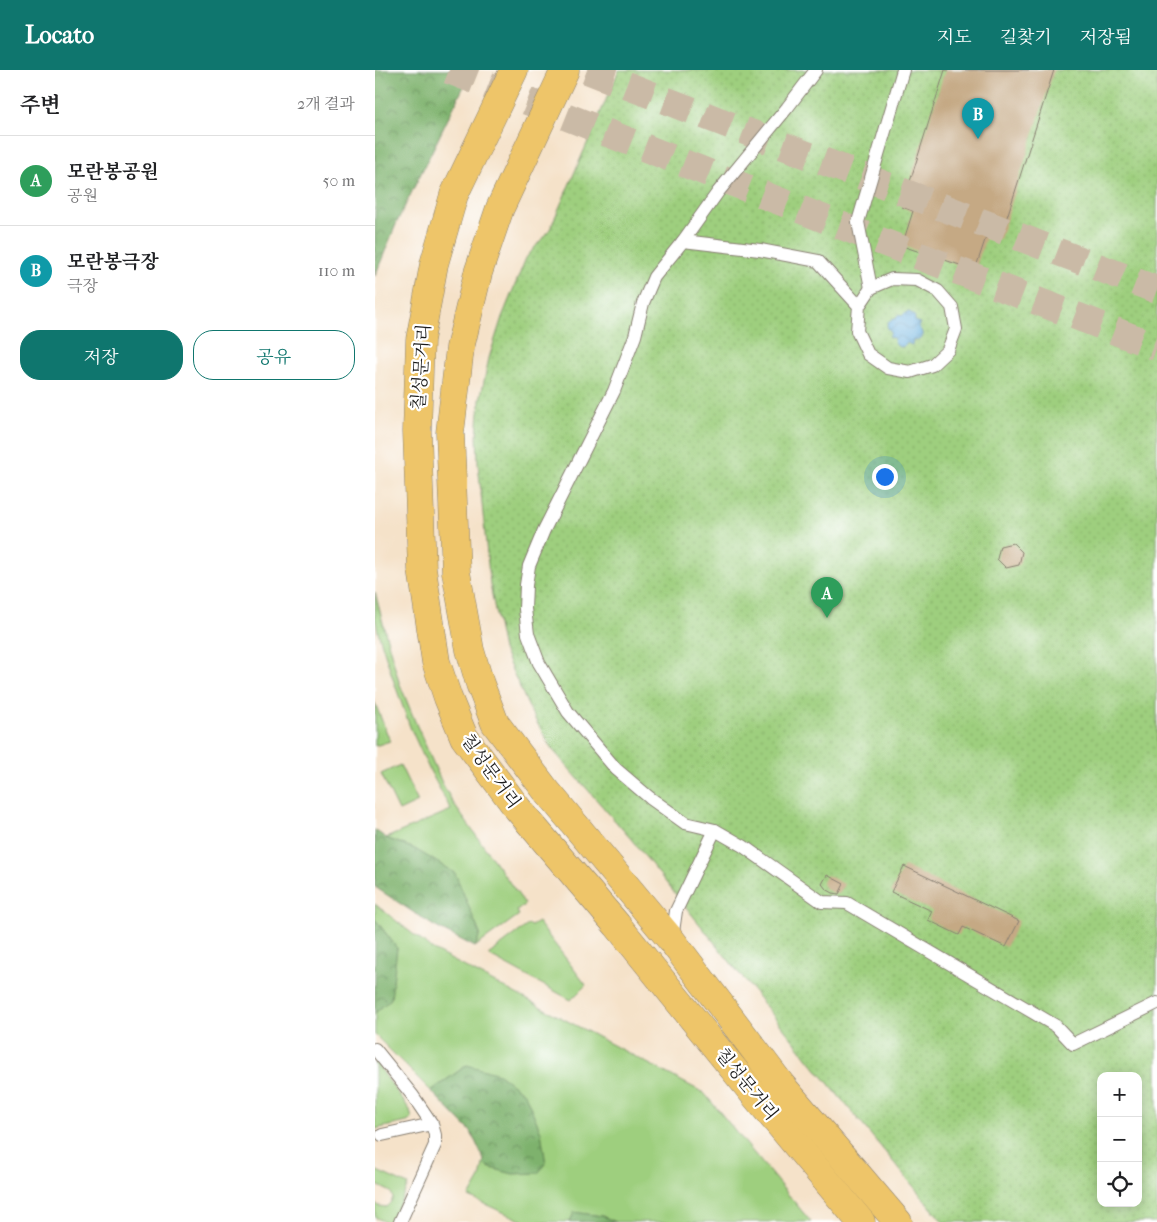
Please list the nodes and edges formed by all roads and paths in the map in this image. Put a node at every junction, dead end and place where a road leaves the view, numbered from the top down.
1 (514, 70) edge
2 (565, 70) edge
3 (816, 70) edge
4 (903, 70) edge
5 (683, 241) junction
6 (871, 288) junction
7 (859, 306) junction
8 (715, 830) junction
9 (672, 941) junction
10 (1157, 1003) edge
11 (375, 1049) edge
12 (432, 1124) junction
13 (382, 1135) dead end
14 (400, 1222) edge
15 (861, 1222) edge
16 (898, 1222) edge

1 - 15 main road, 칠성문거리
2 - 9 main road, 칠성문거리
3 - 5 lane
4 - 6 lane
5 - 7 lane
5 - 8 lane
6 - 7 lane
6 - 7 lane
8 - 9 lane
8 - 10 lane
9 - 16 main road, 칠성문거리
11 - 12 lane
12 - 13 lane
12 - 14 lane

